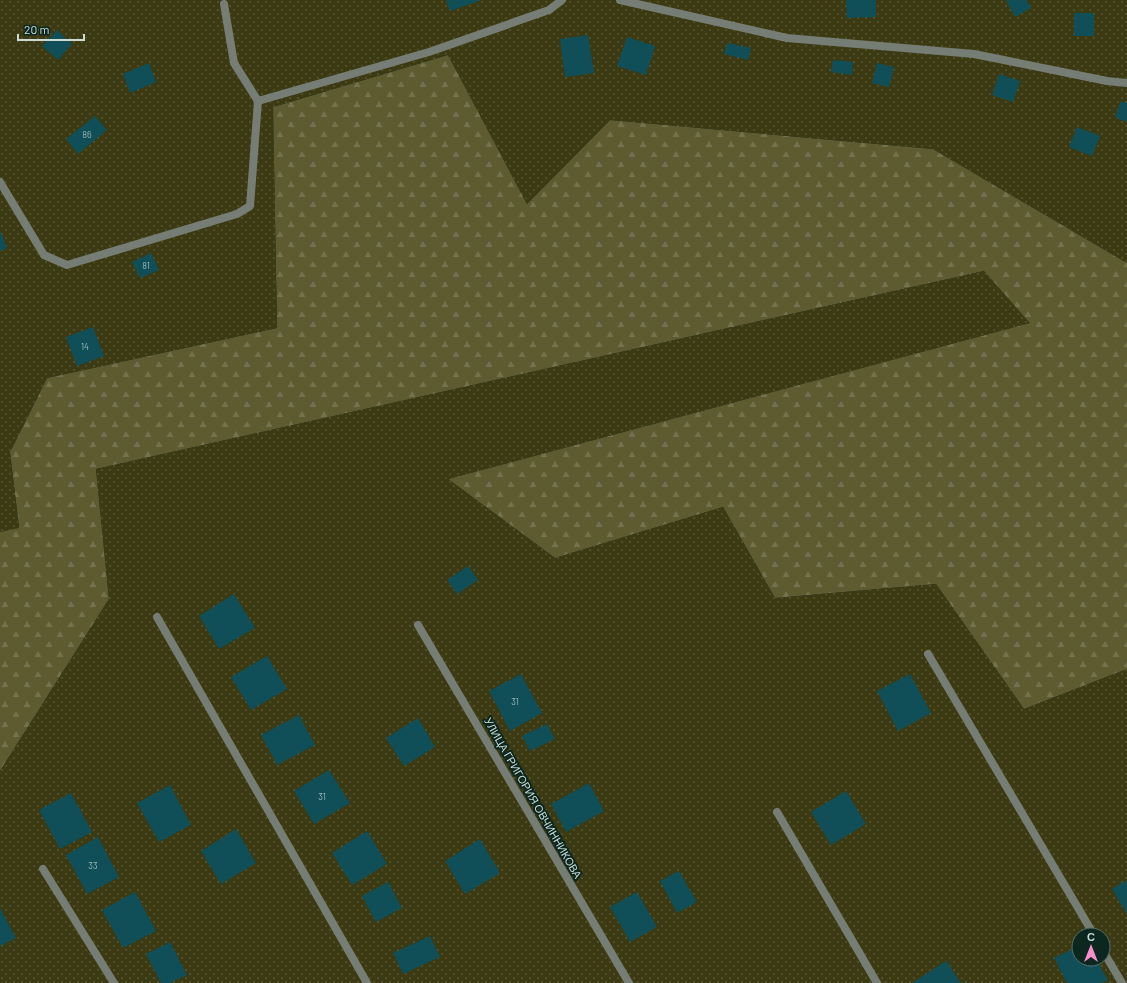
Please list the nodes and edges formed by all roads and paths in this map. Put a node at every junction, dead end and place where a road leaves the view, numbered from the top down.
1 (562, 0) edge
2 (620, 0) edge
3 (224, 4) dead end
4 (1127, 83) edge
5 (258, 101) junction
6 (0, 182) edge
7 (158, 617) dead end
8 (418, 625) dead end
9 (928, 654) dead end
10 (777, 812) dead end
11 (43, 869) dead end
12 (1089, 927) edge
13 (1111, 964) edge
14 (114, 983) edge
15 (367, 983) edge
16 (629, 983) edge
17 (877, 983) edge
18 (1122, 983) edge

1 - 5 street
2 - 4 street
3 - 5 street
5 - 6 street
7 - 15 street
8 - 16 street, УЛИЦА ГРИГОРИЯ ОВЧИННИКОВА
9 - 12 street
10 - 17 street
11 - 14 street
13 - 18 street

